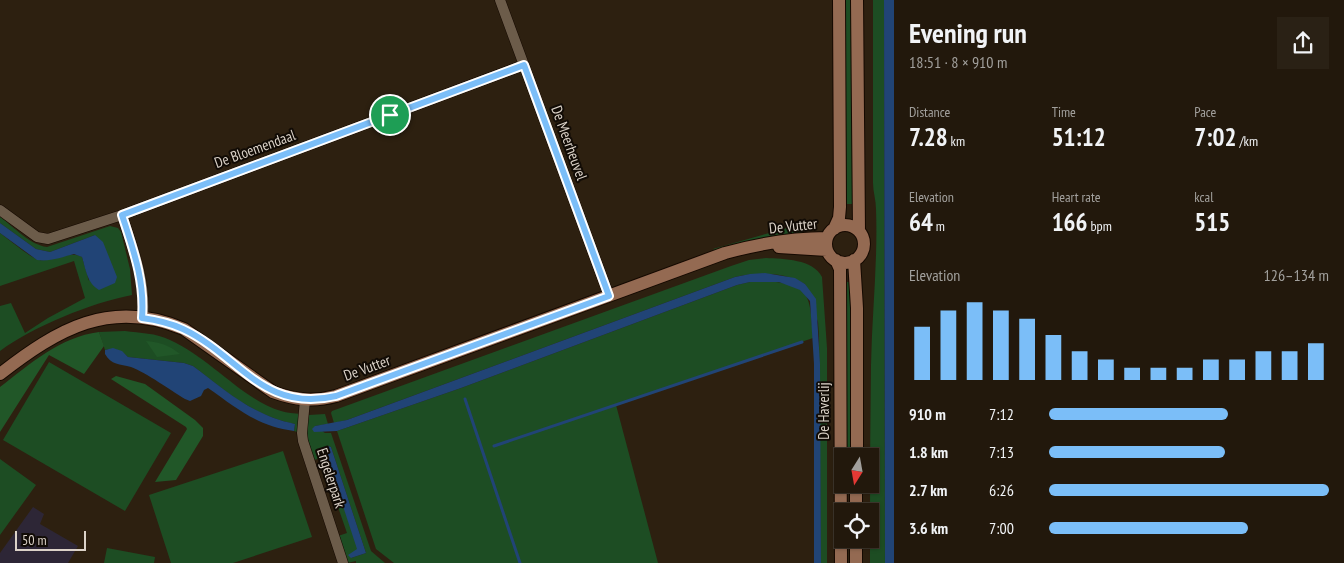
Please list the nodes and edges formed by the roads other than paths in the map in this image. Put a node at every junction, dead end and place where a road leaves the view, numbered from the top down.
1 (500, 0) edge
2 (839, 0) edge
3 (857, 0) edge
4 (524, 65) junction
5 (0, 210) edge
6 (122, 215) junction
7 (859, 231) junction
8 (830, 239) junction
9 (836, 260) junction
10 (854, 260) junction
11 (609, 296) junction
12 (142, 318) junction
13 (0, 374) edge
14 (305, 400) junction
15 (856, 448) edge
16 (856, 548) edge
17 (343, 563) edge
18 (841, 563) edge
19 (856, 563) edge

1 - 4 street, De Meerheuvel
2 - 8 street
3 - 7 street
4 - 6 street, De Bloemendaal
4 - 11 street, De Meerheuvel
5 - 6 street, De Bloemendaal
6 - 12 street
7 - 8 street
7 - 10 street
8 - 9 street
8 - 11 street, De Vutter
9 - 10 street
9 - 18 street, De Haverlij
10 - 15 street
11 - 14 street, De Vutter
12 - 13 street, De Vutter
12 - 14 street, De Vutter
14 - 17 street, Engelerpark
16 - 19 street

